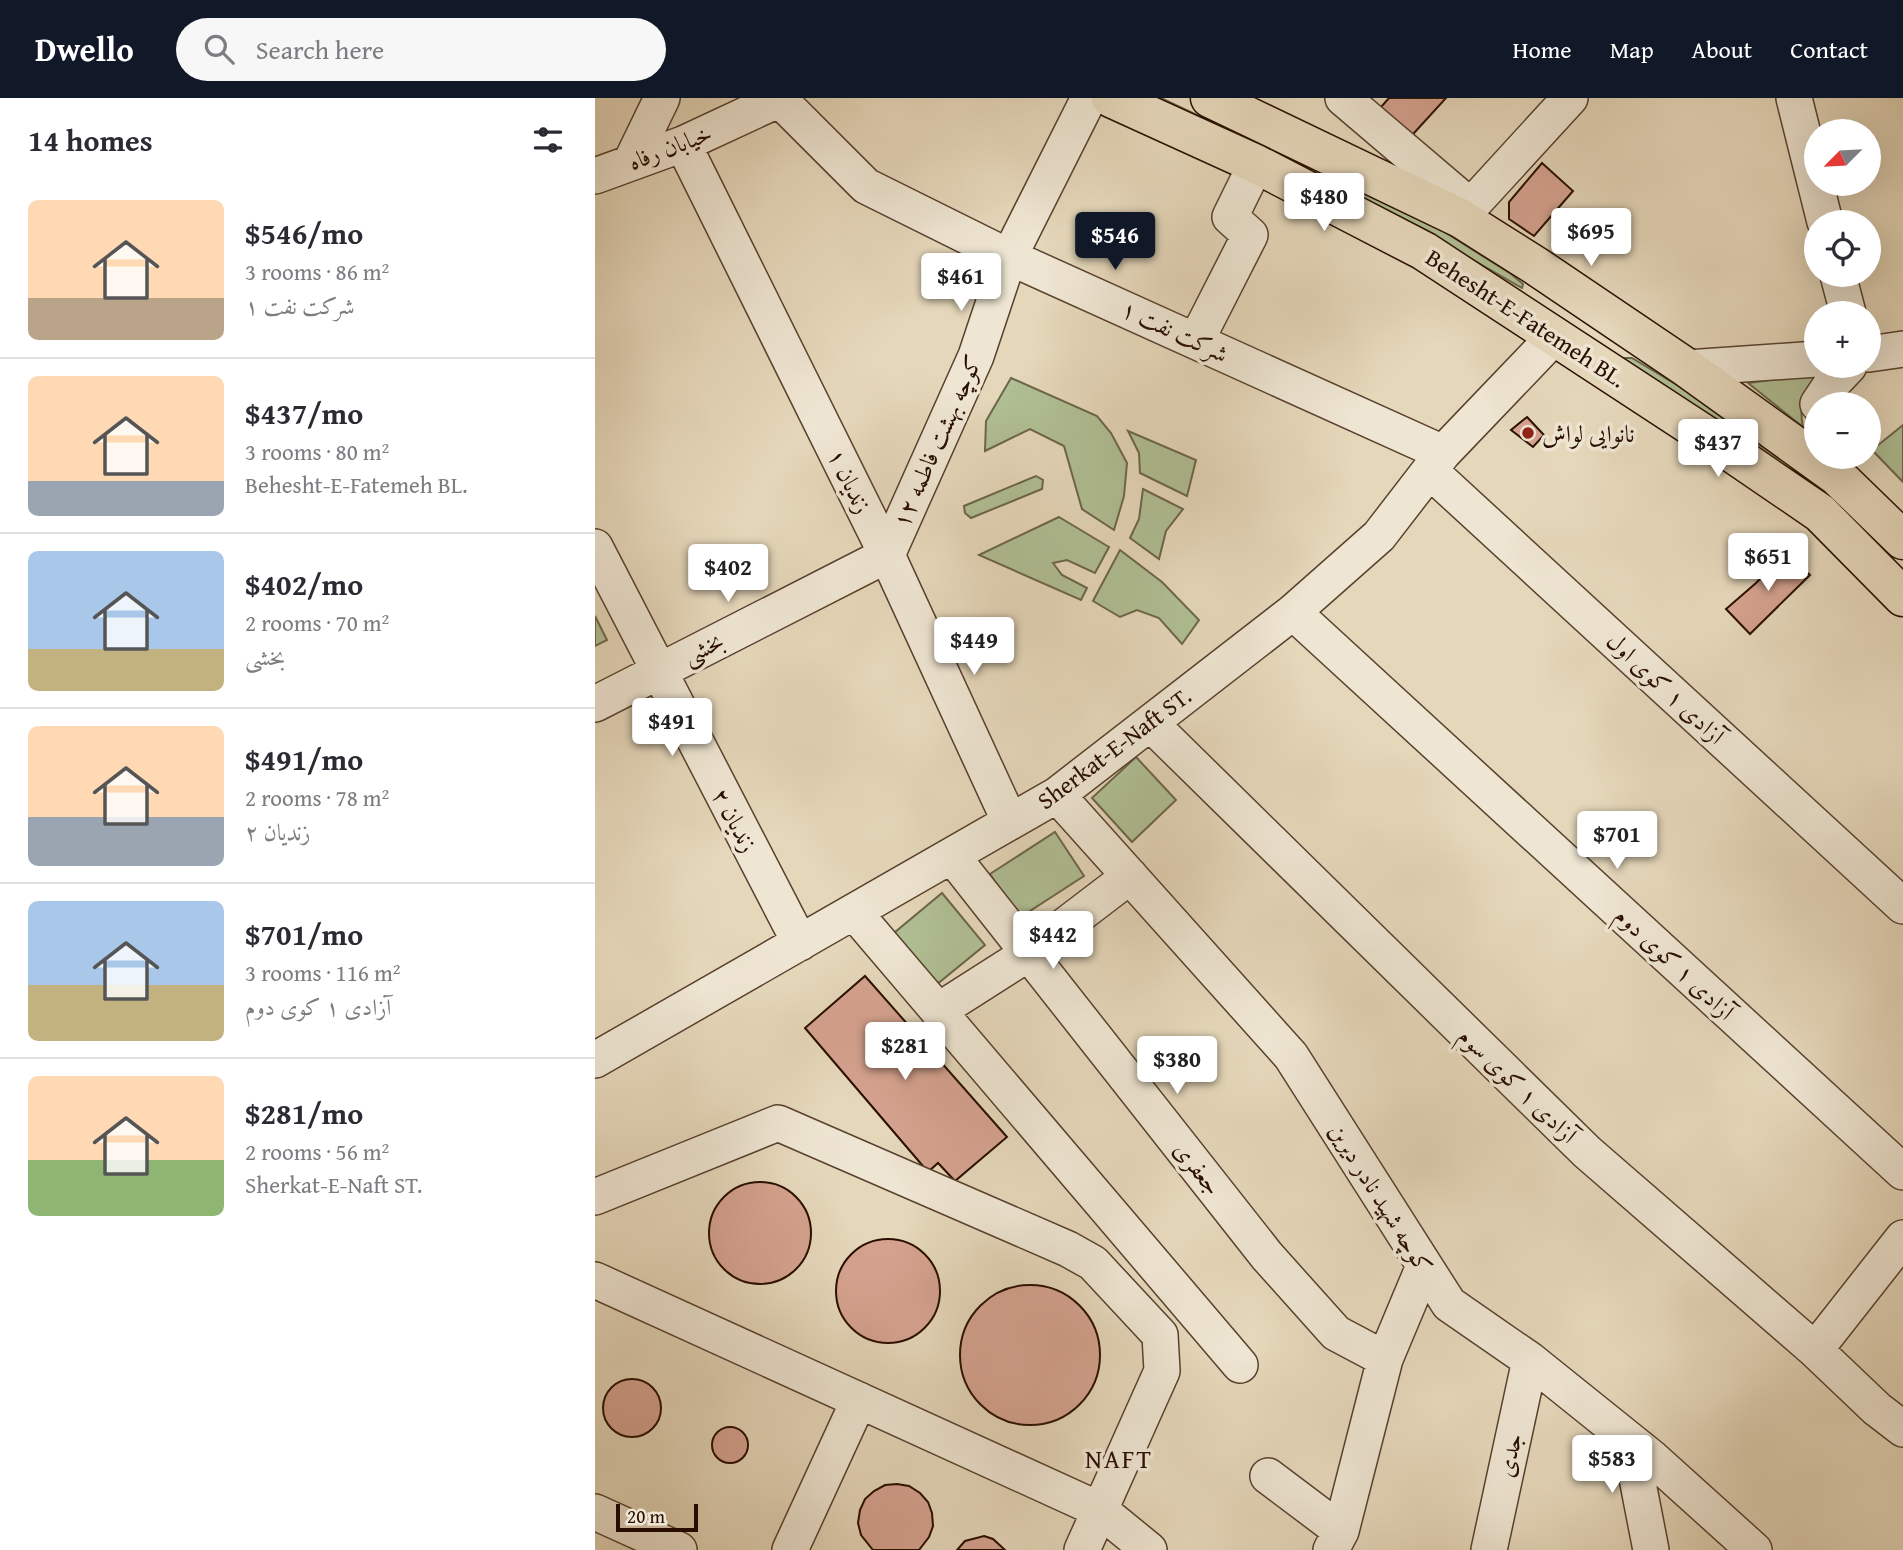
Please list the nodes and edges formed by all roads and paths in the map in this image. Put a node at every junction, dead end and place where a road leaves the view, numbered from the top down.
1 (662, 98) edge
2 (1090, 98) edge
3 (1111, 98) edge
4 (1210, 98) edge
5 (1343, 98) edge
6 (1570, 98) edge
7 (1794, 98) edge
8 (781, 99) edge
9 (683, 144) junction
10 (631, 162) junction
11 (1256, 164) junction
12 (595, 176) edge
13 (1822, 210) edge
14 (1466, 213) junction
15 (1009, 257) junction
16 (1584, 299) junction
17 (1554, 337) junction
18 (1196, 341) junction
19 (1903, 349) edge
20 (1881, 352) edge
21 (1804, 360) edge
22 (1687, 368) junction
23 (1838, 378) edge
24 (1826, 392) edge
25 (1804, 447) edge
26 (1436, 462) junction
27 (1835, 469) edge
28 (1903, 540) edge
29 (887, 555) junction
30 (598, 560) edge
31 (1899, 585) edge
32 (1293, 612) junction
33 (658, 671) junction
34 (595, 704) edge
35 (1150, 723) junction
36 (1057, 795) junction
37 (1010, 822) junction
38 (951, 856) junction
39 (1129, 876) junction
40 (1903, 906) edge
41 (853, 912) junction
42 (800, 943) junction
43 (1029, 953) junction
44 (938, 1011) junction
45 (595, 1060) edge
46 (1903, 1172) edge
47 (595, 1197) edge
48 (1903, 1238) edge
49 (1424, 1266) junction
50 (595, 1280) edge
51 (1815, 1350) junction
52 (1385, 1359) junction
53 (1530, 1360) junction
54 (1240, 1365) dead end
55 (859, 1400) junction
56 (1903, 1429) edge
57 (1651, 1458) junction
58 (1268, 1476) dead end
59 (1100, 1510) junction
60 (595, 1512) edge
61 (1336, 1541) edge
62 (679, 1550) edge
63 (790, 1550) edge
64 (1082, 1550) edge
65 (1149, 1550) edge
66 (1489, 1550) edge
67 (1651, 1550) edge
68 (1754, 1550) edge

1 - 10 street
2 - 15 street, کوچه بهشت فاطمه ۱۲
3 - 11 main road, Behesht-E-Fatemeh BL.
4 - 14 main road, Behesht-E-Fatemeh BL.
5 - 14 street
6 - 14 street
7 - 13 street
8 - 9 street, خیابان رفاه
8 - 15 street, شرکت نفت ۱
9 - 10 street, خیابان رفاه
9 - 29 street, زندیان ۱
10 - 12 street, خیابان رفاه
11 - 17 main road, Behesht-E-Fatemeh BL.
11 - 18 street
14 - 16 main road, Behesht-E-Fatemeh BL.
15 - 18 street, شرکت نفت ۱
15 - 29 street, کوچه بهشت فاطمه ۱۲
16 - 17 main road
16 - 22 main road, Behesht-E-Fatemeh BL.
17 - 26 street, Sherkat-E-Naft ST.
17 - 31 main road, Behesht-E-Fatemeh BL.
18 - 26 street, شرکت نفت ۱
19 - 20 street
21 - 22 street
22 - 25 main road, Behesht-E-Fatemeh BL.
23 - 24 street
26 - 32 street, Sherkat-E-Naft ST.
26 - 40 street, آزادی ۱ کوی اول
27 - 28 main road, Behesht-E-Fatemeh BL.
29 - 33 street, بخشی
29 - 37 street, زندیان ۱
30 - 33 street, زندیان ۲
32 - 35 street, Sherkat-E-Naft ST.
32 - 46 street, آزادی ۱ کوی دوم
33 - 34 street, بخشی
33 - 42 street, زندیان ۲
35 - 36 street, Sherkat-E-Naft ST.
35 - 51 street, آزادی ۱ کوی سوم
36 - 37 street, Sherkat-E-Naft ST.
36 - 39 street, کوچه شهید نادر دیرین
37 - 38 street, Sherkat-E-Naft ST.
38 - 41 street, Sherkat-E-Naft ST.
38 - 43 street, جعفری
39 - 43 street
39 - 49 street, کوچه شهید نادر دیرین
41 - 42 street, Sherkat-E-Naft ST.
41 - 44 street
42 - 45 street, Sherkat-E-Naft ST.
43 - 44 street
43 - 52 street, جعفری
44 - 54 street
47 - 59 street
48 - 51 street
49 - 52 street
49 - 53 street, کوچه شهید نادر دیرین
50 - 55 street
51 - 56 street, آزادی ۱ کوی سوم
52 - 61 street
53 - 57 street, کوچه شهید نادر دیرین
53 - 66 street, جدی
55 - 59 street
55 - 63 street
57 - 67 street
57 - 68 street, کوچه شهید نادر دیرین
58 - 61 street
59 - 64 street
59 - 65 street
60 - 62 street

